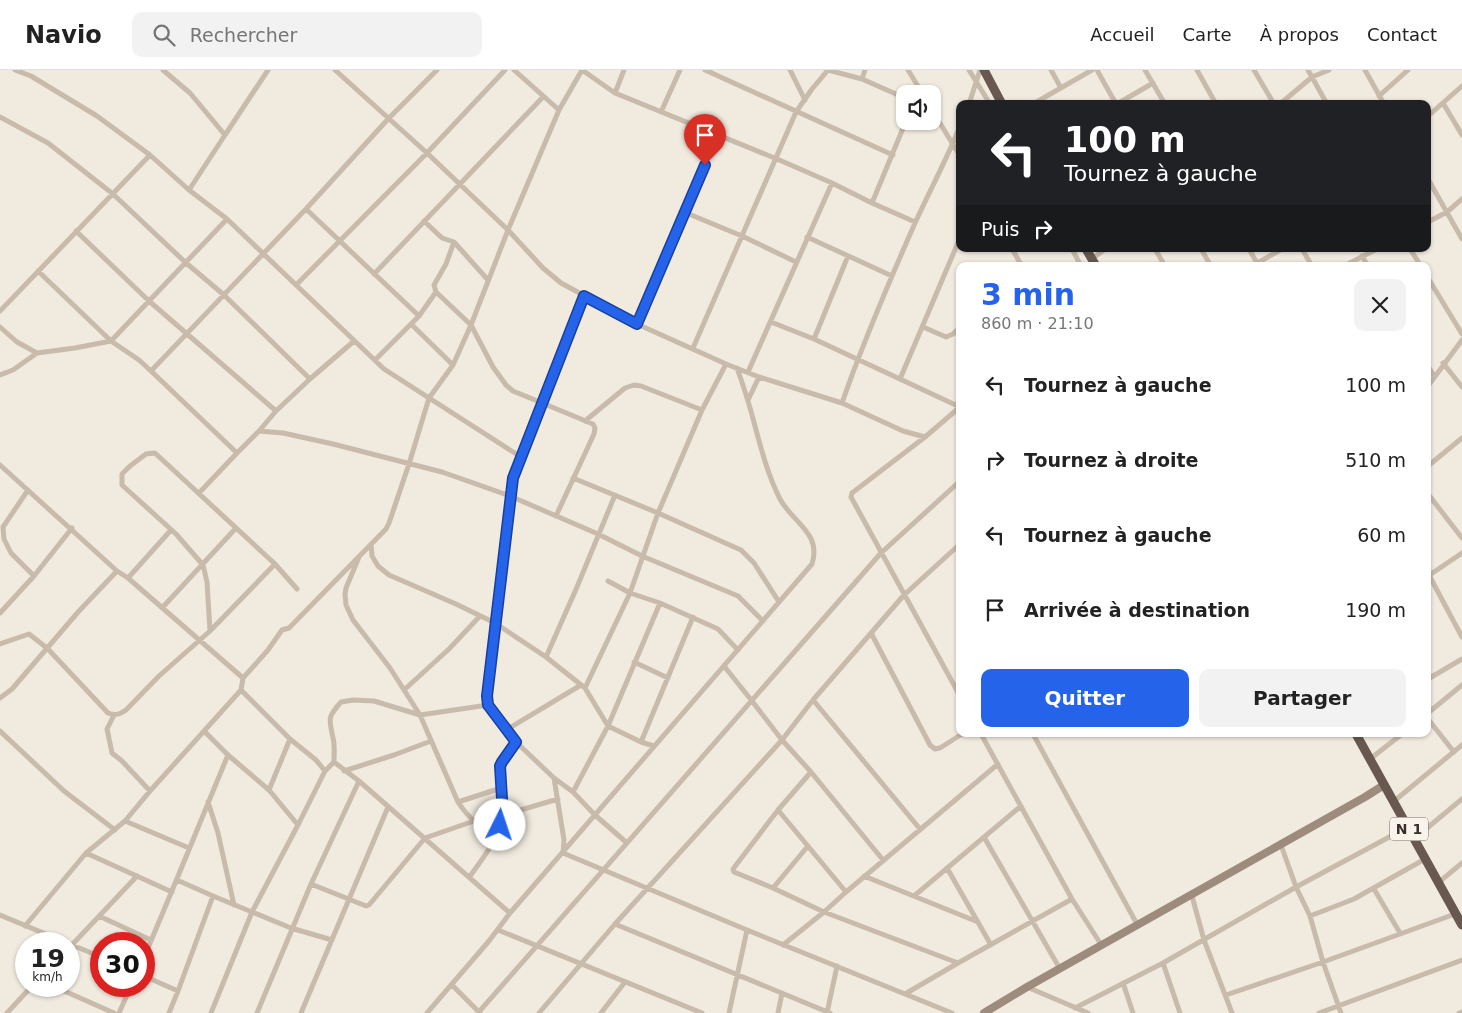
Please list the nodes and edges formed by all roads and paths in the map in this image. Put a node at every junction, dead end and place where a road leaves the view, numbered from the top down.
1 (16, 70) edge
2 (163, 70) edge
3 (268, 70) edge
4 (335, 70) edge
5 (438, 70) edge
6 (505, 70) edge
7 (514, 70) edge
8 (582, 70) edge
9 (624, 70) edge
10 (680, 70) edge
11 (705, 70) edge
12 (790, 70) edge
13 (828, 70) edge
14 (865, 70) edge
15 (908, 70) edge
16 (969, 70) edge
17 (982, 70) edge
18 (1051, 70) edge
19 (1092, 70) edge
20 (1098, 70) edge
21 (1145, 70) edge
22 (1198, 70) edge
23 (1254, 70) edge
24 (1308, 70) edge
25 (1329, 70) edge
26 (1365, 70) edge
27 (1408, 70) edge
28 (1312, 77) junction
29 (862, 79) junction
30 (976, 83) junction
31 (1153, 83) junction
32 (916, 85) edge
33 (1462, 86) edge
34 (1061, 88) junction
35 (615, 93) junction
36 (896, 94) edge
37 (542, 96) junction
38 (1379, 96) junction
39 (805, 100) junction
40 (970, 100) edge
41 (987, 100) edge
42 (1000, 100) edge
43 (1040, 100) edge
44 (1115, 100) edge
45 (1124, 100) edge
46 (1163, 100) edge
47 (1214, 100) edge
48 (1272, 100) edge
49 (1285, 100) edge
50 (1325, 100) edge
51 (1382, 100) edge
52 (1443, 103) junction
53 (559, 110) junction
54 (660, 112) junction
55 (796, 112) junction
56 (1431, 113) edge
57 (0, 117) edge
58 (389, 118) junction
59 (941, 124) edge
60 (903, 130) edge
61 (718, 134) junction
62 (225, 135) junction
63 (1462, 135) edge
64 (956, 136) edge
65 (953, 143) junction
66 (956, 149) edge
67 (427, 152) junction
68 (150, 155) junction
69 (893, 155) junction
70 (776, 159) junction
71 (832, 183) junction
72 (458, 184) junction
73 (1431, 184) edge
74 (189, 190) junction
75 (113, 194) junction
76 (1462, 199) edge
77 (872, 203) junction
78 (306, 209) junction
79 (684, 212) junction
80 (1447, 212) junction
81 (227, 219) junction
82 (1431, 220) edge
83 (424, 221) junction
84 (915, 222) junction
85 (508, 230) junction
86 (76, 231) junction
87 (742, 236) junction
88 (807, 237) junction
89 (1462, 239) edge
90 (340, 241) junction
91 (454, 242) junction
92 (956, 247) edge
93 (1103, 252) edge
94 (1277, 252) edge
95 (1370, 252) edge
96 (263, 253) junction
97 (848, 256) junction
98 (1362, 256) junction
99 (186, 262) junction
100 (796, 262) junction
101 (1095, 262) edge
102 (1259, 262) edge
103 (1351, 262) edge
104 (1366, 262) edge
105 (38, 271) junction
106 (374, 274) junction
107 (892, 276) junction
108 (488, 280) junction
109 (1431, 283) edge
110 (296, 285) junction
111 (436, 292) junction
112 (224, 295) junction
113 (584, 296) junction
114 (149, 301) junction
115 (0, 311) edge
116 (419, 316) junction
117 (771, 322) junction
118 (411, 324) junction
119 (637, 324) junction
120 (471, 325) junction
121 (0, 327) edge
122 (922, 327) junction
123 (956, 331) edge
124 (187, 334) junction
125 (1462, 334) edge
126 (814, 339) junction
127 (1462, 340) edge
128 (110, 341) junction
129 (354, 341) junction
130 (693, 348) junction
131 (36, 353) junction
132 (857, 359) junction
133 (375, 360) junction
134 (1443, 363) junction
135 (453, 364) junction
136 (726, 364) junction
137 (737, 368) junction
138 (152, 371) junction
139 (1431, 371) edge
140 (748, 372) junction
141 (0, 375) edge
142 (1434, 376) junction
143 (759, 377) junction
144 (310, 378) junction
145 (900, 379) junction
146 (1431, 381) edge
147 (1462, 387) edge
148 (429, 398) junction
149 (748, 401) junction
150 (542, 402) junction
151 (842, 403) junction
152 (956, 405) edge
153 (702, 410) junction
154 (276, 411) junction
155 (955, 412) edge
156 (585, 420) junction
157 (259, 431) junction
158 (925, 437) junction
159 (1462, 438) edge
160 (237, 453) junction
161 (521, 456) junction
162 (409, 464) junction
163 (1431, 464) edge
164 (0, 465) edge
165 (573, 478) junction
166 (956, 484) edge
167 (28, 490) junction
168 (199, 493) junction
169 (615, 495) junction
170 (510, 496) junction
171 (1431, 498) edge
172 (658, 513) junction
173 (556, 516) junction
174 (72, 528) junction
175 (236, 528) junction
176 (172, 530) junction
177 (598, 534) junction
178 (1462, 538) edge
179 (371, 544) junction
180 (956, 548) edge
181 (881, 553) junction
182 (1462, 553) edge
183 (359, 555) junction
184 (642, 556) junction
185 (275, 564) junction
186 (203, 565) junction
187 (117, 570) junction
188 (1431, 574) edge
189 (34, 576) junction
190 (128, 578) junction
191 (1431, 579) edge
192 (608, 580) dead end
193 (297, 589) dead end
194 (630, 593) junction
195 (904, 595) junction
196 (660, 602) junction
197 (779, 602) junction
198 (162, 608) junction
199 (0, 613) edge
200 (480, 616) junction
201 (693, 617) junction
202 (763, 621) junction
203 (495, 623) junction
204 (210, 631) junction
205 (871, 633) junction
206 (1462, 637) edge
207 (199, 641) junction
208 (0, 644) edge
209 (47, 648) junction
210 (738, 650) junction
211 (546, 657) junction
212 (1462, 660) edge
213 (634, 662) junction
214 (724, 666) junction
215 (1431, 676) edge
216 (243, 678) junction
217 (668, 678) junction
218 (1462, 685) edge
219 (583, 687) junction
220 (956, 689) edge
221 (241, 690) junction
222 (404, 690) junction
223 (0, 698) edge
224 (752, 700) junction
225 (813, 700) junction
226 (488, 705) junction
227 (1431, 711) edge
228 (114, 715) junction
229 (420, 715) junction
230 (1431, 723) edge
231 (608, 726) junction
232 (506, 730) junction
233 (0, 731) edge
234 (204, 731) junction
235 (957, 737) edge
236 (983, 737) edge
237 (1036, 737) edge
238 (1358, 737) edge
239 (1398, 737) edge
240 (290, 739) junction
241 (782, 740) junction
242 (431, 741) junction
243 (516, 742) junction
244 (641, 742) junction
245 (654, 746) junction
246 (1461, 747) edge
247 (1454, 752) junction
248 (228, 755) junction
249 (1370, 759) junction
250 (334, 762) junction
251 (998, 764) junction
252 (325, 771) junction
253 (344, 771) junction
254 (811, 772) junction
255 (554, 778) junction
256 (359, 781) junction
257 (1384, 785) junction
258 (501, 788) junction
259 (269, 790) junction
260 (150, 791) junction
261 (574, 792) junction
262 (558, 799) junction
263 (1462, 800) edge
264 (208, 802) junction
265 (458, 802) junction
266 (1393, 802) junction
267 (1021, 806) junction
268 (388, 807) junction
269 (778, 810) junction
270 (595, 814) junction
271 (503, 815) junction
272 (125, 821) junction
273 (474, 822) junction
274 (298, 825) junction
275 (1408, 827) junction
276 (920, 829) junction
277 (115, 830) junction
278 (496, 836) junction
279 (984, 837) junction
280 (425, 838) junction
281 (1414, 839) junction
282 (627, 843) junction
283 (1281, 844) junction
284 (808, 846) junction
285 (189, 848) junction
286 (563, 853) junction
287 (86, 854) junction
288 (1425, 859) junction
289 (883, 860) junction
290 (1462, 863) edge
291 (947, 868) junction
292 (603, 870) junction
293 (137, 876) junction
294 (470, 876) junction
295 (864, 876) junction
296 (177, 880) junction
297 (1438, 883) junction
298 (311, 884) junction
299 (1296, 887) junction
300 (648, 888) junction
301 (773, 888) junction
302 (1374, 889) junction
303 (172, 892) junction
304 (846, 892) junction
305 (213, 896) junction
306 (914, 896) junction
307 (1192, 896) junction
308 (348, 898) junction
309 (1072, 899) junction
310 (234, 905) junction
311 (252, 912) junction
312 (824, 912) junction
313 (510, 913) junction
314 (1455, 914) junction
315 (0, 915) edge
316 (99, 916) junction
317 (1310, 916) junction
318 (978, 922) junction
319 (1032, 922) junction
320 (615, 924) junction
321 (1462, 925) edge
322 (25, 926) junction
323 (1138, 926) junction
324 (291, 928) junction
325 (498, 930) junction
326 (747, 930) junction
327 (38, 932) edge
328 (134, 932) edge
329 (154, 932) edge
330 (1400, 933) junction
331 (80, 936) edge
332 (332, 940) junction
333 (1204, 940) junction
334 (991, 944) junction
335 (783, 945) junction
336 (536, 946) junction
337 (1102, 946) junction
338 (1462, 960) edge
339 (958, 962) junction
340 (1323, 962) junction
341 (1162, 963) junction
342 (581, 964) junction
343 (837, 966) junction
344 (1060, 969) junction
345 (737, 975) junction
346 (155, 981) edge
347 (625, 982) junction
348 (1123, 983) junction
349 (452, 985) junction
350 (1027, 988) junction
351 (178, 990) junction
352 (782, 993) junction
353 (905, 994) junction
354 (1226, 996) junction
355 (22, 997) edge
356 (78, 997) edge
357 (126, 997) edge
358 (1339, 1006) junction
359 (1075, 1008) junction
360 (479, 1012) edge
361 (7, 1013) edge
362 (114, 1013) edge
363 (119, 1013) edge
364 (169, 1013) edge
365 (212, 1013) edge
366 (257, 1013) edge
367 (301, 1013) edge
368 (427, 1013) edge
369 (539, 1013) edge
370 (601, 1013) edge
371 (702, 1013) edge
372 (729, 1013) edge
373 (778, 1013) edge
374 (828, 1013) edge
375 (952, 1013) edge
376 (984, 1013) edge
377 (1088, 1013) edge
378 (1133, 1013) edge
379 (1180, 1013) edge
380 (1232, 1013) edge
381 (1319, 1013) edge
382 (1341, 1013) edge

1 - 68 street
2 - 62 street
3 - 62 street
4 - 58 street
5 - 58 street
6 - 67 street
7 - 37 street
8 - 35 street
8 - 53 street
9 - 35 street
10 - 54 street
11 - 55 street
12 - 39 street
13 - 29 street
13 - 39 street
14 - 29 street
15 - 32 street
16 - 30 street
17 - 30 street
17 - 42 highway
18 - 34 street
19 - 34 street
20 - 44 street
21 - 31 street
22 - 47 street
23 - 48 street
24 - 28 street
25 - 28 street
26 - 38 street
27 - 38 street
28 - 49 street
28 - 50 street
29 - 36 street
30 - 40 street
30 - 41 street
31 - 45 street
31 - 46 street
33 - 52 street
34 - 43 street
35 - 54 street
37 - 53 street
37 - 72 street
38 - 51 street
39 - 55 street
52 - 56 street
52 - 63 street
53 - 85 street
54 - 61 street
55 - 69 street
55 - 70 street
57 - 75 street
58 - 67 street
58 - 78 street
59 - 65 street
60 - 69 street
61 - 70 street
61 - 79 street
62 - 74 street
64 - 65 street
65 - 66 street
65 - 84 street
67 - 72 street
67 - 90 street
68 - 74 street
68 - 75 street
69 - 77 street
70 - 71 street
70 - 87 street
71 - 77 street
71 - 88 street
72 - 83 street
72 - 85 street
73 - 80 street
74 - 81 street
75 - 86 street
75 - 99 street
76 - 80 street
77 - 84 street
78 - 90 street
78 - 96 street
79 - 87 street
79 - 119 street
80 - 82 street
80 - 89 street
81 - 96 street
81 - 99 street
83 - 91 street
83 - 106 street
84 - 107 street
85 - 108 street
85 - 113 street
86 - 105 street
86 - 114 street
87 - 100 street
87 - 130 street
88 - 97 street
88 - 100 street
90 - 106 street
90 - 110 street
91 - 108 street
91 - 111 street
92 - 122 street
93 - 101 street
94 - 102 street
95 - 98 street
96 - 110 street
96 - 112 street
97 - 107 street
97 - 126 street
98 - 103 street
98 - 104 street
99 - 112 street
99 - 114 street
100 - 117 street
105 - 115 street
105 - 128 street
106 - 116 street
107 - 132 street
108 - 120 street
109 - 125 street
110 - 129 street
111 - 116 street
111 - 120 street
112 - 124 street
112 - 144 street
113 - 119 street
113 - 150 street
114 - 124 street
114 - 128 street
116 - 118 street
117 - 126 street
117 - 140 street
118 - 133 street
118 - 135 street
119 - 130 street
120 - 135 street
120 - 150 street
121 - 131 street
122 - 123 street
122 - 145 street
124 - 138 street
124 - 154 street
126 - 132 street
127 - 134 street
128 - 131 street
128 - 138 street
129 - 133 street
129 - 144 street
130 - 136 street
131 - 141 street
132 - 145 street
132 - 151 street
133 - 148 street
134 - 142 street
134 - 147 street
135 - 148 street
136 - 137 street
136 - 153 street
137 - 140 street
137 - 149 street
138 - 160 street
139 - 142 street
140 - 143 street
142 - 146 street
143 - 149 street
143 - 151 street
144 - 154 street
145 - 152 street
148 - 161 street
148 - 162 street
149 - 197 street
150 - 156 street
150 - 161 street
151 - 158 street
153 - 156 street
153 - 172 street
154 - 157 street
155 - 158 street
156 - 165 street
157 - 160 street
157 - 162 street
158 - 181 street
159 - 163 street
160 - 168 street
161 - 170 street
162 - 170 street
162 - 179 street
164 - 167 street
165 - 169 street
165 - 173 street
166 - 181 street
167 - 174 street
167 - 189 street
168 - 175 street
168 - 176 street
169 - 172 street
169 - 177 street
170 - 173 street
170 - 203 street
171 - 178 street
172 - 184 street
172 - 197 street
173 - 177 street
174 - 187 street
174 - 189 street
175 - 185 street
175 - 186 street
176 - 186 street
176 - 190 street
177 - 184 street
177 - 211 street
179 - 183 street
179 - 200 street
180 - 195 street
181 - 195 street
181 - 224 street
182 - 188 street
183 - 216 street
183 - 222 street
184 - 194 street
184 - 202 street
185 - 193 street
185 - 204 street
186 - 198 street
186 - 204 street
187 - 190 street
187 - 209 street
189 - 199 street
190 - 198 street
191 - 206 street
192 - 194 street
194 - 196 street
194 - 219 street
195 - 205 street
195 - 220 street
196 - 201 street
196 - 213 street
197 - 202 street
198 - 207 street
200 - 203 street
200 - 222 street
201 - 210 street
201 - 217 street
202 - 210 street
203 - 211 street
203 - 226 street
204 - 207 street
205 - 225 street
205 - 235 street
207 - 216 street
207 - 228 street
208 - 209 street
209 - 223 street
209 - 228 street
210 - 214 street
211 - 219 street
212 - 215 street
213 - 217 street
213 - 231 street
214 - 224 street
214 - 245 street
216 - 221 street
217 - 244 street
218 - 227 street
219 - 231 street
219 - 232 street
221 - 234 street
221 - 240 street
222 - 229 street
224 - 241 street
224 - 282 street
225 - 241 street
225 - 276 street
226 - 229 street
226 - 232 street
228 - 260 street
229 - 242 street
229 - 250 street
230 - 247 street
231 - 244 street
231 - 261 street
232 - 243 street
233 - 277 street
234 - 248 street
234 - 260 street
236 - 251 street
237 - 323 street
238 - 249 highway, N 1
239 - 249 street
240 - 252 street
240 - 259 street
241 - 254 street
241 - 300 street
242 - 253 street
242 - 265 street
243 - 255 street
243 - 258 street
244 - 245 street
245 - 270 street
246 - 247 street
247 - 266 street
248 - 259 street
248 - 264 street
249 - 257 highway, N 1
250 - 252 street
250 - 253 street
251 - 267 street
251 - 276 street
252 - 274 street
253 - 256 street
254 - 269 street
254 - 289 street
255 - 261 street
255 - 262 street
256 - 268 street
256 - 298 street
257 - 266 highway, N 1
257 - 283 main road
258 - 265 street
258 - 271 street
259 - 274 street
260 - 272 street
261 - 270 street
262 - 271 street
262 - 286 street
263 - 281 street
264 - 285 street
264 - 310 street
265 - 273 street
266 - 275 highway, N 1
267 - 279 street
267 - 309 street
268 - 280 street
268 - 308 street
269 - 284 street
269 - 301 street
270 - 282 street
270 - 286 street
271 - 278 street
272 - 277 street
272 - 285 street
273 - 278 street
273 - 280 street
274 - 311 street
275 - 281 highway, N 1
275 - 299 street
276 - 289 street
277 - 287 street
278 - 294 street
279 - 291 street
279 - 319 street
280 - 294 street
280 - 308 street
281 - 288 highway, N 1
282 - 292 street
283 - 299 street
283 - 307 main road
284 - 301 street
284 - 304 street
285 - 296 street
286 - 292 street
286 - 313 street
287 - 293 street
287 - 322 street
288 - 297 highway, N 1
288 - 302 street
289 - 295 street
290 - 297 street
291 - 306 street
291 - 318 street
292 - 300 street
292 - 336 street
293 - 303 street
293 - 316 street
294 - 313 street
295 - 304 street
295 - 306 street
296 - 303 street
296 - 305 street
297 - 314 highway, N 1
298 - 308 street
298 - 324 street
299 - 317 street
299 - 333 street
300 - 320 street
300 - 326 street
301 - 312 street
302 - 317 street
302 - 330 street
303 - 329 street
304 - 312 street
305 - 310 street
305 - 351 street
306 - 318 street
307 - 323 main road
307 - 333 street
308 - 332 street
309 - 319 street
309 - 337 street
310 - 311 street
311 - 324 street
311 - 365 street
312 - 335 street
312 - 339 street
313 - 325 street
314 - 321 highway, N 1
314 - 330 street
315 - 322 street
316 - 328 street
316 - 331 street
317 - 340 street
318 - 334 street
319 - 334 street
319 - 344 street
320 - 342 street
320 - 345 street
322 - 327 street
323 - 337 main road
324 - 332 street
324 - 366 street
325 - 336 street
325 - 349 street
326 - 335 street
326 - 345 street
330 - 340 street
332 - 367 street
333 - 341 street
333 - 354 street
334 - 339 street
335 - 343 street
336 - 342 street
336 - 360 street
337 - 344 main road
338 - 358 street
339 - 353 street
340 - 354 street
340 - 358 street
341 - 348 street
341 - 379 street
342 - 347 street
342 - 369 street
343 - 353 street
343 - 374 street
344 - 350 main road
345 - 352 street
345 - 372 street
346 - 351 street
347 - 370 street
347 - 371 street
348 - 359 street
348 - 378 street
349 - 360 street
349 - 368 street
350 - 359 street
350 - 376 main road
351 - 364 street
352 - 373 street
352 - 374 street
353 - 375 street
354 - 380 street
355 - 361 street
356 - 362 street
357 - 363 street
358 - 381 street
358 - 382 street
359 - 377 street

